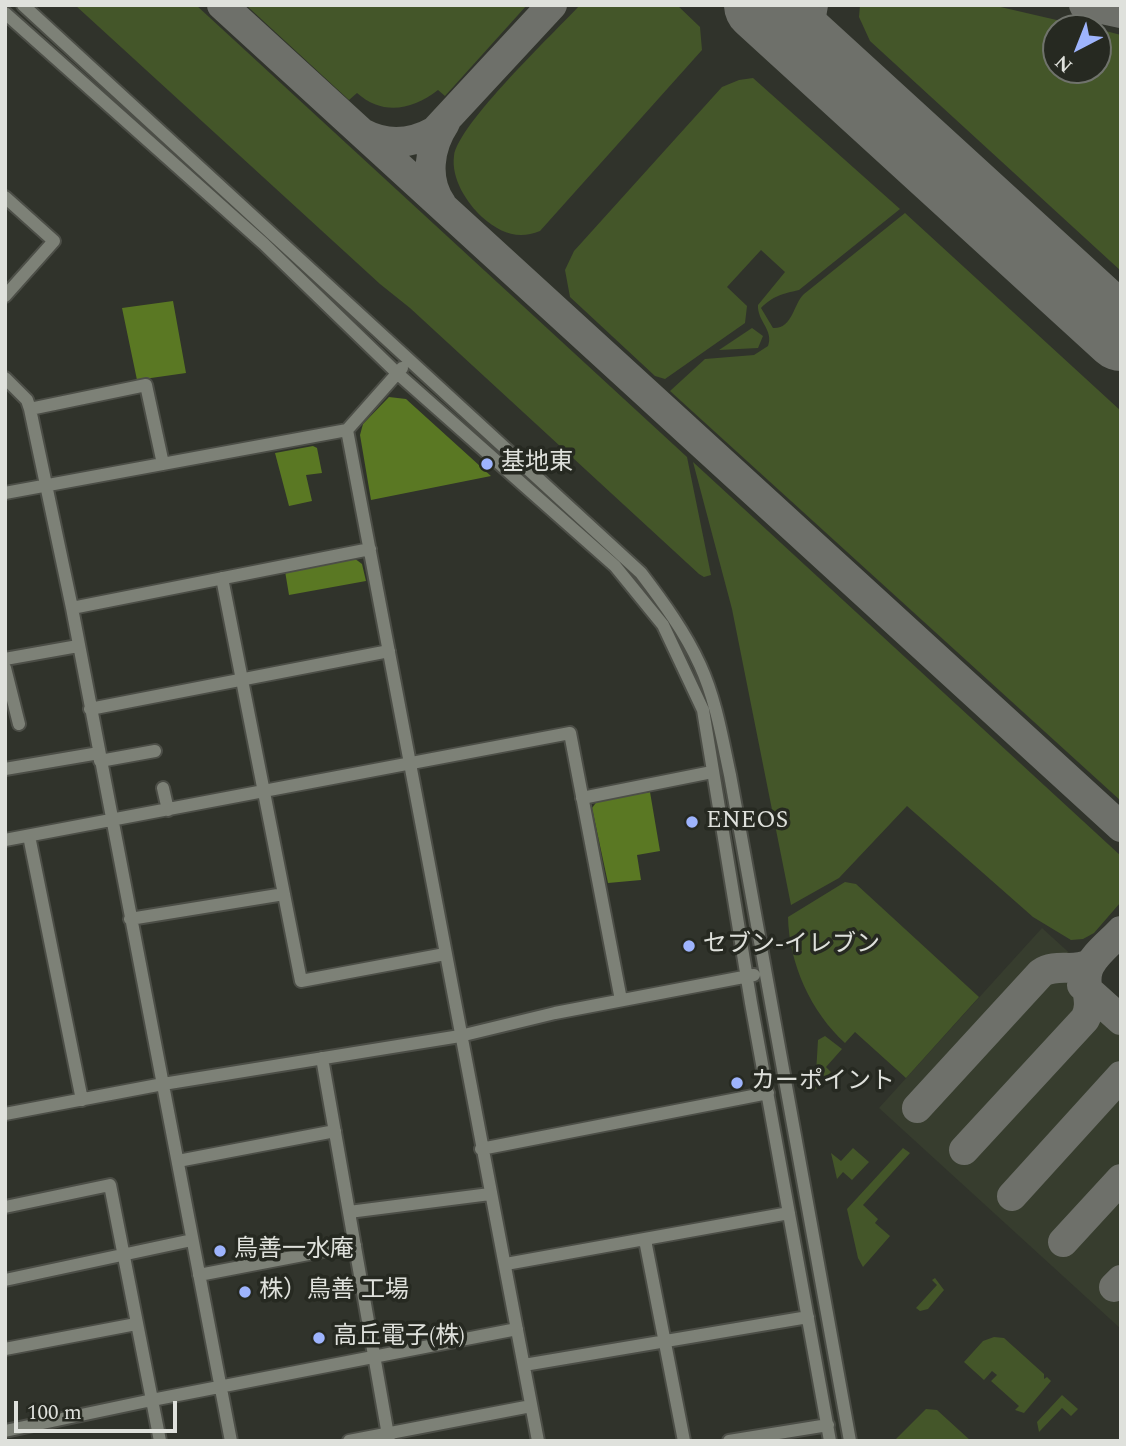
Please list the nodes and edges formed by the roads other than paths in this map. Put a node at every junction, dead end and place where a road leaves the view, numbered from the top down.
1 (9, 5) edge
2 (23, 5) edge
3 (5, 11) edge
4 (5, 197) edge
5 (5, 296) edge
6 (409, 360) junction
7 (397, 373) junction
8 (5, 378) edge
9 (30, 409) junction
10 (346, 430) junction
11 (163, 464) junction
12 (44, 486) junction
13 (5, 493) edge
14 (370, 549) junction
15 (222, 578) junction
16 (72, 608) junction
17 (78, 646) junction
18 (389, 651) junction
19 (5, 659) edge
20 (5, 668) edge
21 (242, 681) junction
22 (90, 709) junction
23 (19, 724) dead end
24 (155, 751) dead end
25 (99, 757) junction
26 (411, 765) junction
27 (5, 769) edge
28 (712, 772) junction
29 (163, 788) dead end
30 (264, 792) junction
31 (582, 798) junction
32 (168, 810) junction
33 (111, 821) junction
34 (29, 836) junction
35 (5, 840) edge
36 (284, 894) junction
37 (130, 919) junction
38 (445, 954) junction
39 (764, 972) junction
40 (747, 977) junction
41 (621, 1000) junction
42 (460, 1036) junction
43 (322, 1058) junction
44 (163, 1084) junction
45 (768, 1093) junction
46 (82, 1100) junction
47 (5, 1114) edge
48 (335, 1131) junction
49 (481, 1149) junction
50 (177, 1161) junction
51 (490, 1194) junction
52 (5, 1207) edge
53 (349, 1212) junction
54 (789, 1213) junction
55 (192, 1240) junction
56 (646, 1240) junction
57 (355, 1245) junction
58 (124, 1256) junction
59 (506, 1264) junction
60 (199, 1275) junction
61 (5, 1280) edge
62 (808, 1317) junction
63 (136, 1324) junction
64 (517, 1329) junction
65 (666, 1343) junction
66 (5, 1349) edge
67 (375, 1356) junction
68 (524, 1365) junction
69 (221, 1385) junction
70 (152, 1400) junction
71 (531, 1406) junction
72 (828, 1425) junction
73 (5, 1431) edge
74 (388, 1437) edge
75 (160, 1441) edge
76 (231, 1441) edge
77 (349, 1441) edge
78 (538, 1441) edge
79 (684, 1441) edge
80 (729, 1441) edge
81 (830, 1441) edge
82 (850, 1441) edge

1 - 3 street
2 - 6 street
3 - 7 street
4 - 5 street
6 - 7 street
6 - 39 street
7 - 10 street
7 - 28 street
8 - 9 street
9 - 11 street
9 - 12 street
10 - 11 street
10 - 14 street
11 - 12 street
12 - 13 street
12 - 16 street
14 - 15 street
14 - 18 street
15 - 16 street
15 - 21 street
16 - 17 street
17 - 19 street
17 - 22 street
18 - 21 street
18 - 26 street
20 - 23 street
21 - 22 street
21 - 30 street
22 - 25 street
24 - 25 street
25 - 27 street
25 - 33 street
26 - 30 street
26 - 31 street
26 - 38 street
28 - 31 street
28 - 40 street
29 - 32 street
30 - 32 street
30 - 36 street
31 - 41 street
32 - 33 street
33 - 34 street
33 - 37 street
34 - 35 street
34 - 46 street
36 - 37 street
36 - 38 street
37 - 44 street
38 - 42 street
39 - 40 street
39 - 82 street
40 - 41 street
40 - 45 street
41 - 42 street
42 - 43 street
42 - 49 street
43 - 44 street
43 - 48 street
44 - 46 street
44 - 50 street
45 - 49 street
45 - 54 street
46 - 47 street
48 - 50 street
48 - 53 street
49 - 51 street
50 - 55 street
51 - 53 street
51 - 59 street
52 - 58 street
53 - 57 street
54 - 56 street
54 - 62 street
55 - 58 street
55 - 60 street
56 - 59 street
56 - 65 street
57 - 60 street
57 - 67 street
58 - 61 street
58 - 63 street
59 - 64 street
60 - 69 street
62 - 65 street
62 - 72 street
63 - 66 street
63 - 70 street
64 - 67 street
64 - 68 street
65 - 68 street
65 - 79 street
67 - 69 street
67 - 74 street
68 - 71 street
69 - 70 street
69 - 76 street
70 - 73 street
70 - 75 street
71 - 74 street
71 - 78 street
72 - 80 street
72 - 81 street
74 - 77 street

